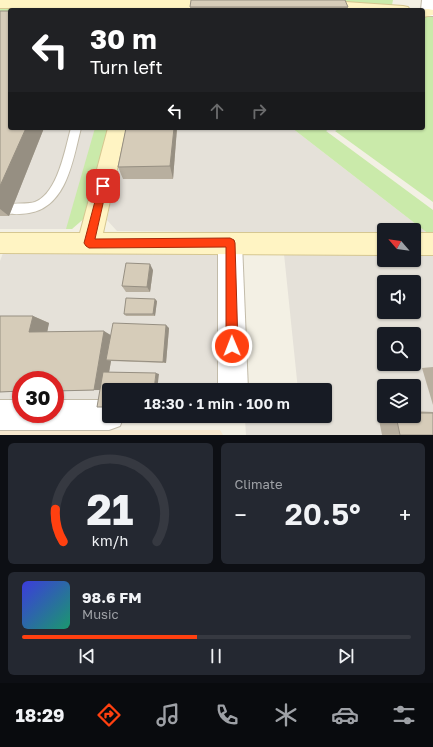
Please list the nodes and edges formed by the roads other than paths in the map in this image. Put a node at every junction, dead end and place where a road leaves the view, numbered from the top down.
1 (0, 4) edge
2 (232, 4) edge
3 (303, 4) edge
4 (145, 7) edge
5 (381, 8) edge
6 (75, 130) edge
7 (117, 130) edge
8 (11, 209) dead end
9 (0, 242) edge
10 (89, 243) junction
11 (230, 243) junction
12 (377, 244) edge
13 (421, 244) edge
14 (433, 244) edge
15 (233, 383) edge
16 (0, 415) edge
17 (102, 415) edge

1 - 4 street
2 - 4 street
3 - 5 street
6 - 8 lane
7 - 10 street
9 - 10 street
10 - 11 street
11 - 12 street
11 - 15 street
13 - 14 street
16 - 17 street

